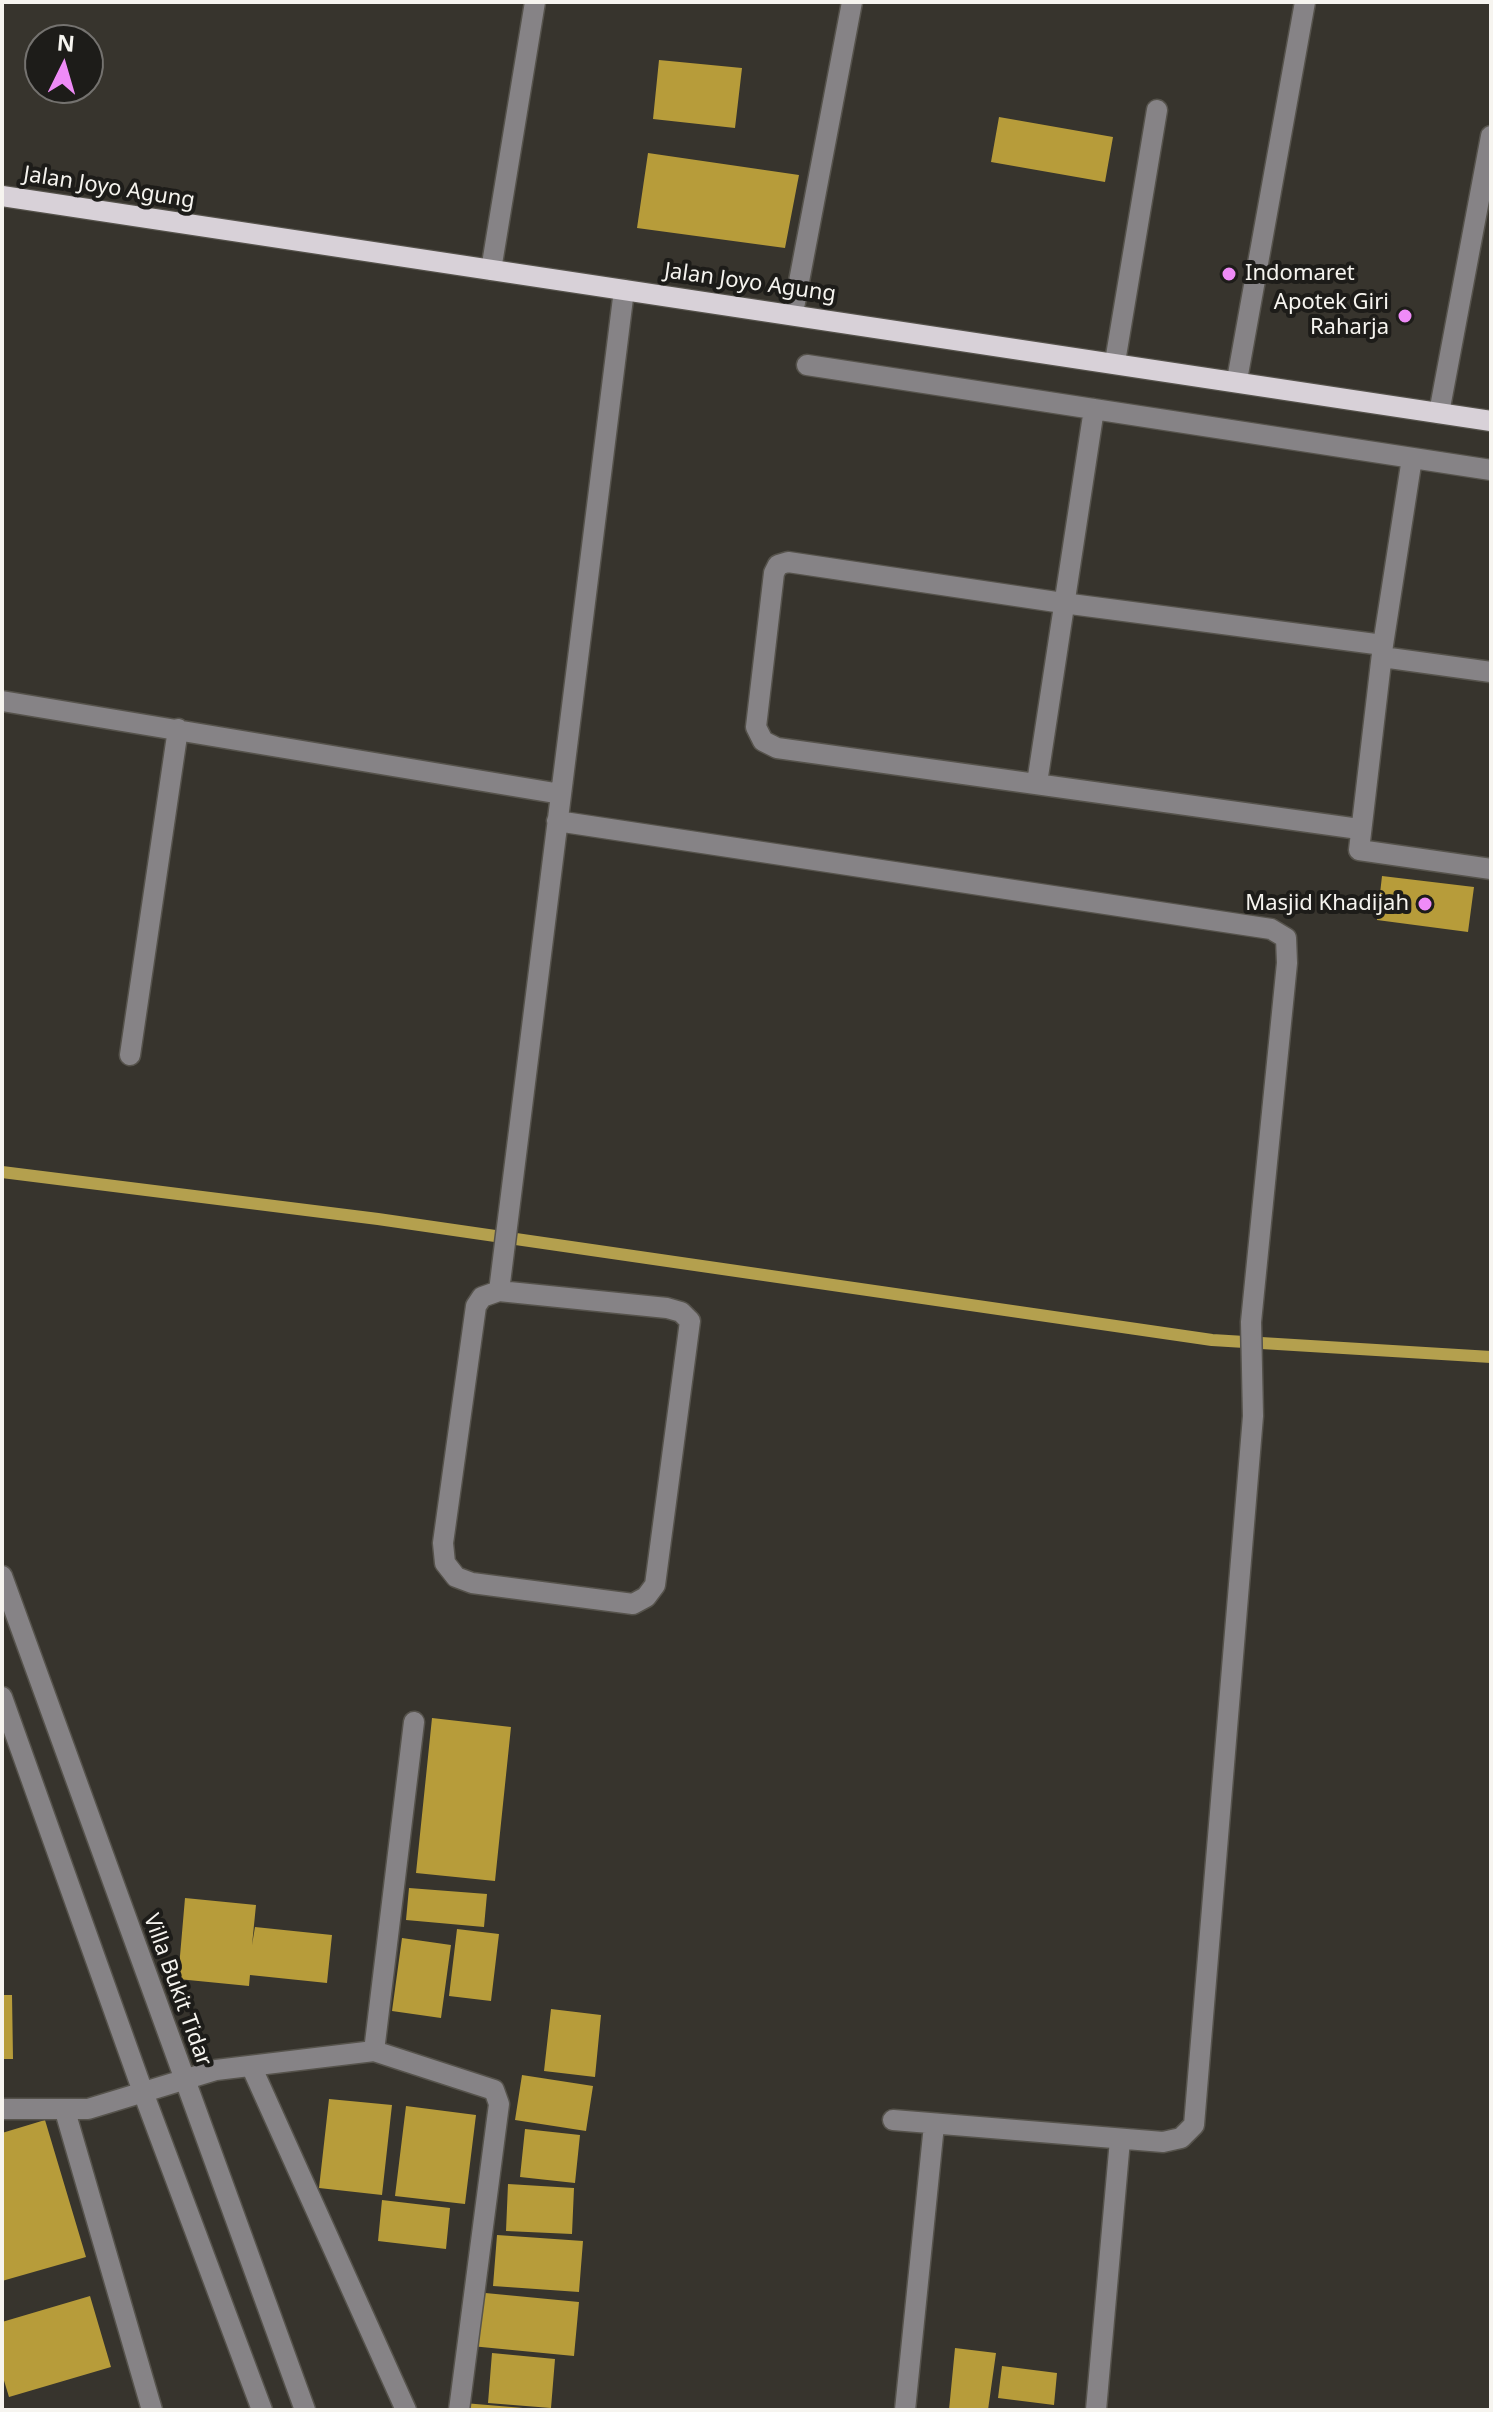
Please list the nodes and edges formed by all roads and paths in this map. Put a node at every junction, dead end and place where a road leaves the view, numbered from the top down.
1 (535, 2) edge
2 (852, 2) edge
3 (1305, 2) edge
4 (1157, 110) dead end
5 (1491, 136) edge
6 (2, 196) edge
7 (491, 270) junction
8 (624, 290) junction
9 (793, 313) junction
10 (1115, 362) junction
11 (807, 365) dead end
12 (1237, 380) junction
13 (1094, 409) junction
14 (1439, 413) junction
15 (1491, 421) edge
16 (1412, 458) junction
17 (1491, 470) edge
18 (1063, 603) junction
19 (1383, 651) junction
20 (1491, 672) edge
21 (2, 701) edge
22 (178, 729) junction
23 (1037, 783) junction
24 (561, 794) junction
25 (557, 821) junction
26 (1359, 829) junction
27 (1491, 869) edge
28 (130, 1055) dead end
29 (499, 1291) junction
30 (4, 1580) edge
31 (2, 1697) edge
32 (414, 1722) dead end
33 (374, 2051) junction
34 (252, 2068) junction
35 (184, 2079) junction
36 (143, 2092) junction
37 (2, 2109) edge
38 (65, 2111) junction
39 (893, 2120) dead end
40 (934, 2125) junction
41 (1120, 2140) junction
42 (152, 2410) edge
43 (262, 2410) edge
44 (305, 2410) edge
45 (406, 2410) edge
46 (459, 2410) edge
47 (905, 2410) edge
48 (1096, 2410) edge

1 - 7 street
2 - 9 street
3 - 12 street
4 - 10 street
5 - 14 street
6 - 7 main road, Jalan Joyo Agung
7 - 8 main road, Jalan Joyo Agung
8 - 9 main road, Jalan Joyo Agung
8 - 24 street
9 - 10 main road, Jalan Joyo Agung
10 - 12 main road, Jalan Joyo Agung
11 - 13 street
12 - 14 main road, Jalan Joyo Agung
13 - 16 street
13 - 18 street
14 - 15 main road, Jalan Joyo Agung
16 - 17 street
16 - 19 street
18 - 19 street
18 - 23 street
18 - 23 street
19 - 20 street
19 - 26 street
21 - 22 street
22 - 24 street
22 - 28 street
23 - 26 street
24 - 25 street
25 - 29 street
25 - 41 street
26 - 27 street
29 - 29 street
30 - 35 street, Villa Bukit Tidar
31 - 36 street
32 - 33 street
33 - 34 street
33 - 46 street
34 - 35 street
34 - 45 street
35 - 36 street
35 - 44 street, Villa Bukit Tidar
36 - 38 street
36 - 43 street
37 - 38 street
38 - 42 street
39 - 40 street
40 - 41 street
40 - 47 street
41 - 48 street

